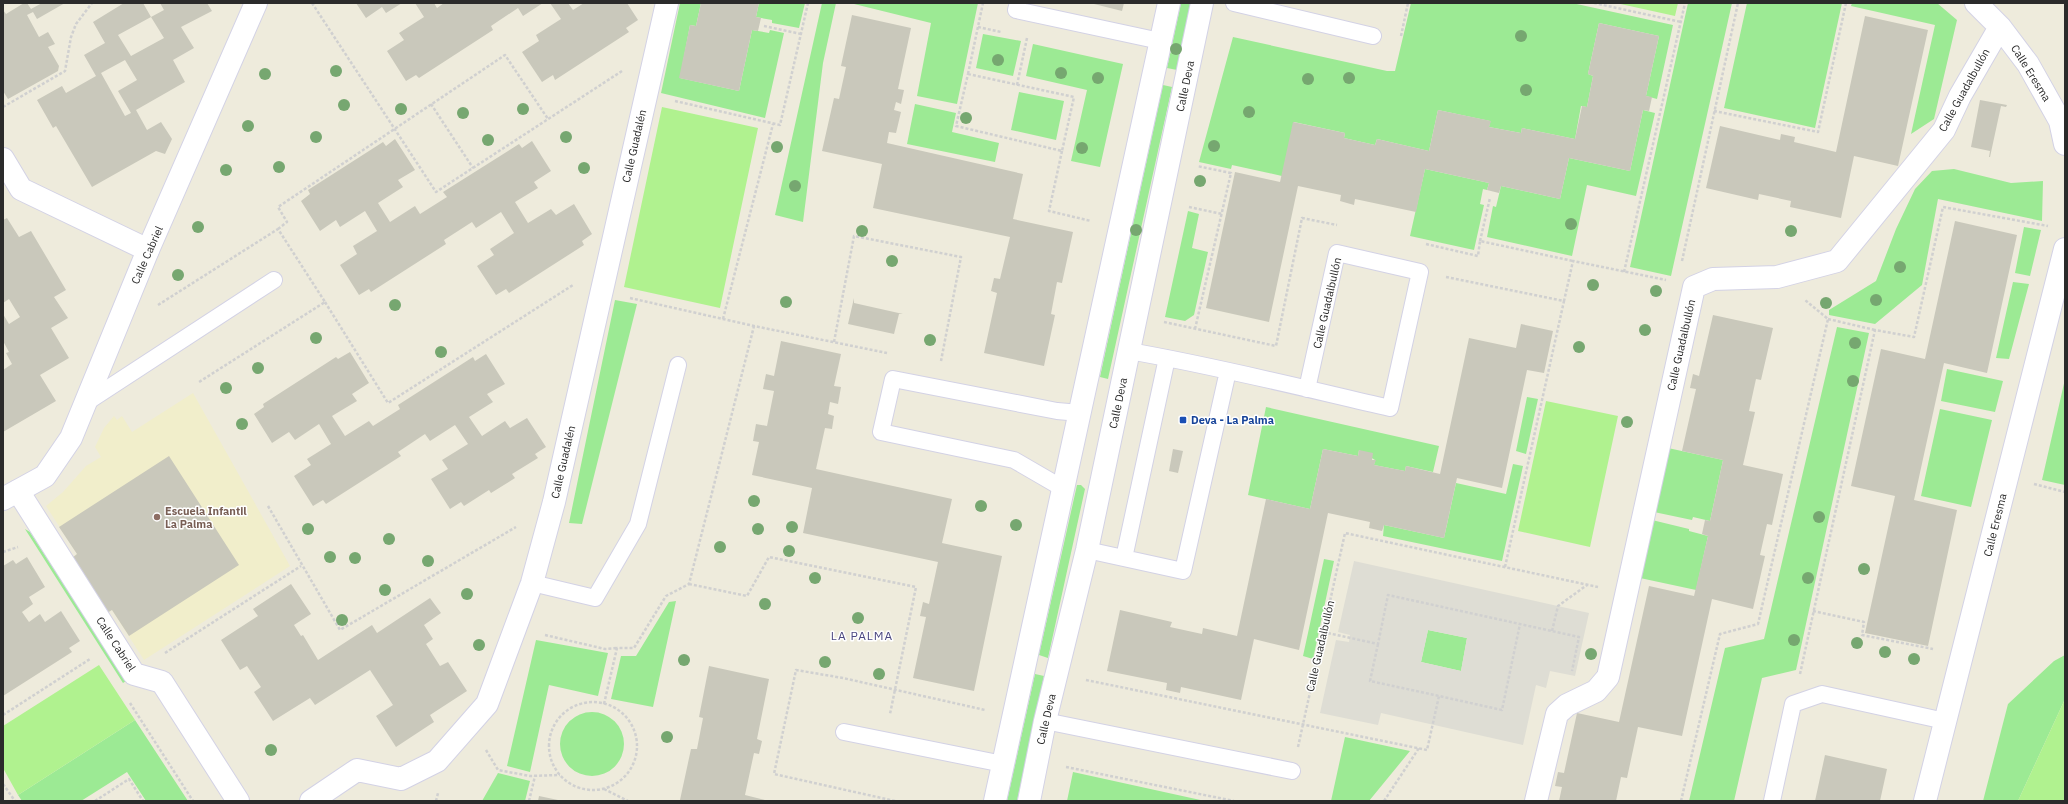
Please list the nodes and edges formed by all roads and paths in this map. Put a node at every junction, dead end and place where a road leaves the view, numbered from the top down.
1 (92, 3) edge
2 (256, 3) edge
3 (312, 3) edge
4 (667, 3) edge
5 (808, 3) edge
6 (983, 3) edge
7 (1018, 3) edge
8 (1169, 3) edge
9 (1202, 3) edge
10 (1234, 3) edge
11 (1594, 3) edge
12 (1685, 3) edge
13 (1738, 3) edge
14 (1846, 3) edge
15 (1976, 3) edge
16 (1680, 22) junction
17 (764, 26) dead end
18 (2000, 27) junction
19 (801, 34) junction
20 (1373, 36) dead end
21 (1027, 38) dead end
22 (1160, 41) junction
23 (623, 70) dead end
24 (968, 74) junction
25 (1017, 85) junction
26 (670, 100) dead end
27 (431, 104) junction
28 (3, 108) edge
29 (1714, 111) junction
30 (548, 119) junction
31 (773, 124) junction
32 (394, 129) junction
33 (2065, 144) edge
34 (1062, 151) junction
35 (1197, 166) dead end
36 (473, 168) junction
37 (6, 170) edge
38 (1490, 198) dead end
39 (1188, 207) dead end
40 (1222, 214) junction
41 (1090, 221) dead end
42 (2048, 226) dead end
43 (278, 228) dead end
44 (1480, 242) dead end
45 (2065, 249) edge
46 (148, 250) junction
47 (1681, 267) dead end
48 (1420, 272) junction
49 (1624, 272) junction
50 (1777, 277) junction
51 (274, 280) dead end
52 (577, 282) dead end
53 (1672, 282) dead end
54 (642, 300) dead end
55 (1564, 301) junction
56 (325, 302) dead end
57 (723, 319) junction
58 (1828, 319) junction
59 (754, 326) junction
60 (1195, 329) dead end
61 (1875, 330) junction
62 (834, 342) junction
63 (1129, 351) junction
64 (895, 354) dead end
65 (1167, 358) junction
66 (678, 365) dead end
67 (1228, 371) junction
68 (936, 387) junction
69 (1307, 389) junction
70 (84, 404) junction
71 (1080, 413) junction
72 (2040, 486) dead end
73 (1064, 489) junction
74 (2065, 492) edge
75 (11, 495) edge
76 (268, 506) dead end
77 (519, 525) dead end
78 (1087, 550) junction
79 (1124, 558) junction
80 (301, 566) junction
81 (1506, 567) junction
82 (532, 583) junction
83 (689, 584) junction
84 (1587, 585) junction
85 (1602, 588) dead end
86 (1813, 611) junction
87 (1520, 624) junction
88 (1552, 631) junction
89 (1323, 632) junction
90 (542, 634) dead end
91 (1378, 644) junction
92 (617, 648) junction
93 (1939, 651) dead end
94 (93, 658) dead end
95 (139, 675) junction
96 (1571, 675) dead end
97 (1087, 680) dead end
98 (895, 690) junction
99 (1439, 696) junction
100 (127, 698) dead end
101 (604, 704) junction
102 (1793, 704) junction
103 (989, 711) dead end
104 (3, 715) edge
105 (1045, 721) junction
106 (1945, 721) junction
107 (1303, 723) junction
108 (844, 732) dead end
109 (885, 740) junction
110 (485, 748) dead end
111 (1419, 748) junction
112 (1003, 764) junction
113 (1062, 766) dead end
114 (1292, 770) joint
115 (560, 775) junction
116 (535, 776) junction
117 (3, 784) edge
118 (603, 789) junction
119 (15, 801) edge
120 (95, 801) edge
121 (143, 801) edge
122 (193, 801) edge
123 (238, 801) edge
124 (311, 801) edge
125 (529, 801) edge
126 (628, 801) edge
127 (895, 801) edge
128 (995, 801) edge
129 (1029, 801) edge
130 (1234, 801) edge
131 (1384, 801) edge
132 (1536, 801) edge
133 (1681, 801) edge
134 (1772, 801) edge
135 (1925, 801) edge

1 - 28 path
2 - 46 street, Calle Cabriel
3 - 32 path
4 - 82 street, Calle Guadalén
5 - 19 path
6 - 24 path
7 - 22 lane
8 - 22 street
9 - 63 street, Calle Deva
10 - 20 lane
11 - 16 path
12 - 16 path
13 - 29 path
14 - 29 path
15 - 18 street, Calle Eresma
16 - 49 path
17 - 19 path
18 - 33 street, Calle Eresma
18 - 50 street, Calle Guadalbullón
19 - 31 path
21 - 25 path
22 - 71 street
23 - 30 path
24 - 25 path
24 - 34 path
25 - 34 path
26 - 31 path
27 - 30 path
27 - 32 path
27 - 36 path
29 - 47 path
30 - 36 path
31 - 57 path
32 - 36 path
32 - 43 path
34 - 41 path
35 - 40 path
37 - 46 street
38 - 44 path
39 - 40 path
40 - 60 path
42 - 61 path
45 - 106 street, Calle Eresma
46 - 70 street, Calle Cabriel
48 - 55 path
48 - 69 lane, Calle Guadalbullón
48 - 69 lane
49 - 53 path
49 - 55 path
50 - 58 path
50 - 132 street, Calle Guadalbullón
51 - 70 lane
52 - 56 path
54 - 57 path
55 - 81 path
57 - 59 path
58 - 61 path
58 - 133 path
59 - 62 path
59 - 83 path
61 - 86 path
62 - 64 path
62 - 68 path
63 - 65 lane
63 - 78 street, Calle Deva
65 - 67 lane
65 - 79 lane
66 - 82 lane
67 - 69 lane
67 - 79 lane
68 - 71 lane
68 - 73 lane
70 - 75 street, Calle Cabriel
71 - 73 street
72 - 74 path
73 - 112 street
75 - 95 street, Calle Cabriel
76 - 80 path
77 - 80 path
78 - 79 lane
78 - 105 street, Calle Deva
80 - 95 path
81 - 84 path, Calle Guadalbullón
81 - 89 path, Calle Guadalbullón
82 - 124 street, Calle Guadalén
83 - 92 path
83 - 98 path
84 - 85 path, Calle Guadalbullón
84 - 88 path
86 - 93 path
86 - 102 path
87 - 88 path
87 - 91 path
87 - 99 path
88 - 96 path
89 - 91 path
89 - 107 path, Calle Guadalbullón
90 - 92 path
91 - 99 path
92 - 101 path
94 - 104 path
95 - 123 street, Calle Cabriel
97 - 107 path
98 - 103 path
98 - 109 path
98 - 127 path
99 - 111 path
100 - 122 path
101 - 115 path
101 - 118 path
102 - 106 lane
102 - 134 lane
105 - 114 lane
105 - 129 street, Calle Deva
106 - 135 street, Calle Eresma
107 - 111 path
107 - 114 path, Calle Guadalbullón
108 - 109 lane
109 - 112 lane
110 - 116 path
111 - 131 path
112 - 128 street
113 - 130 path
115 - 116 path
115 - 118 path
116 - 125 path
117 - 119 path
118 - 126 path
120 - 121 path

